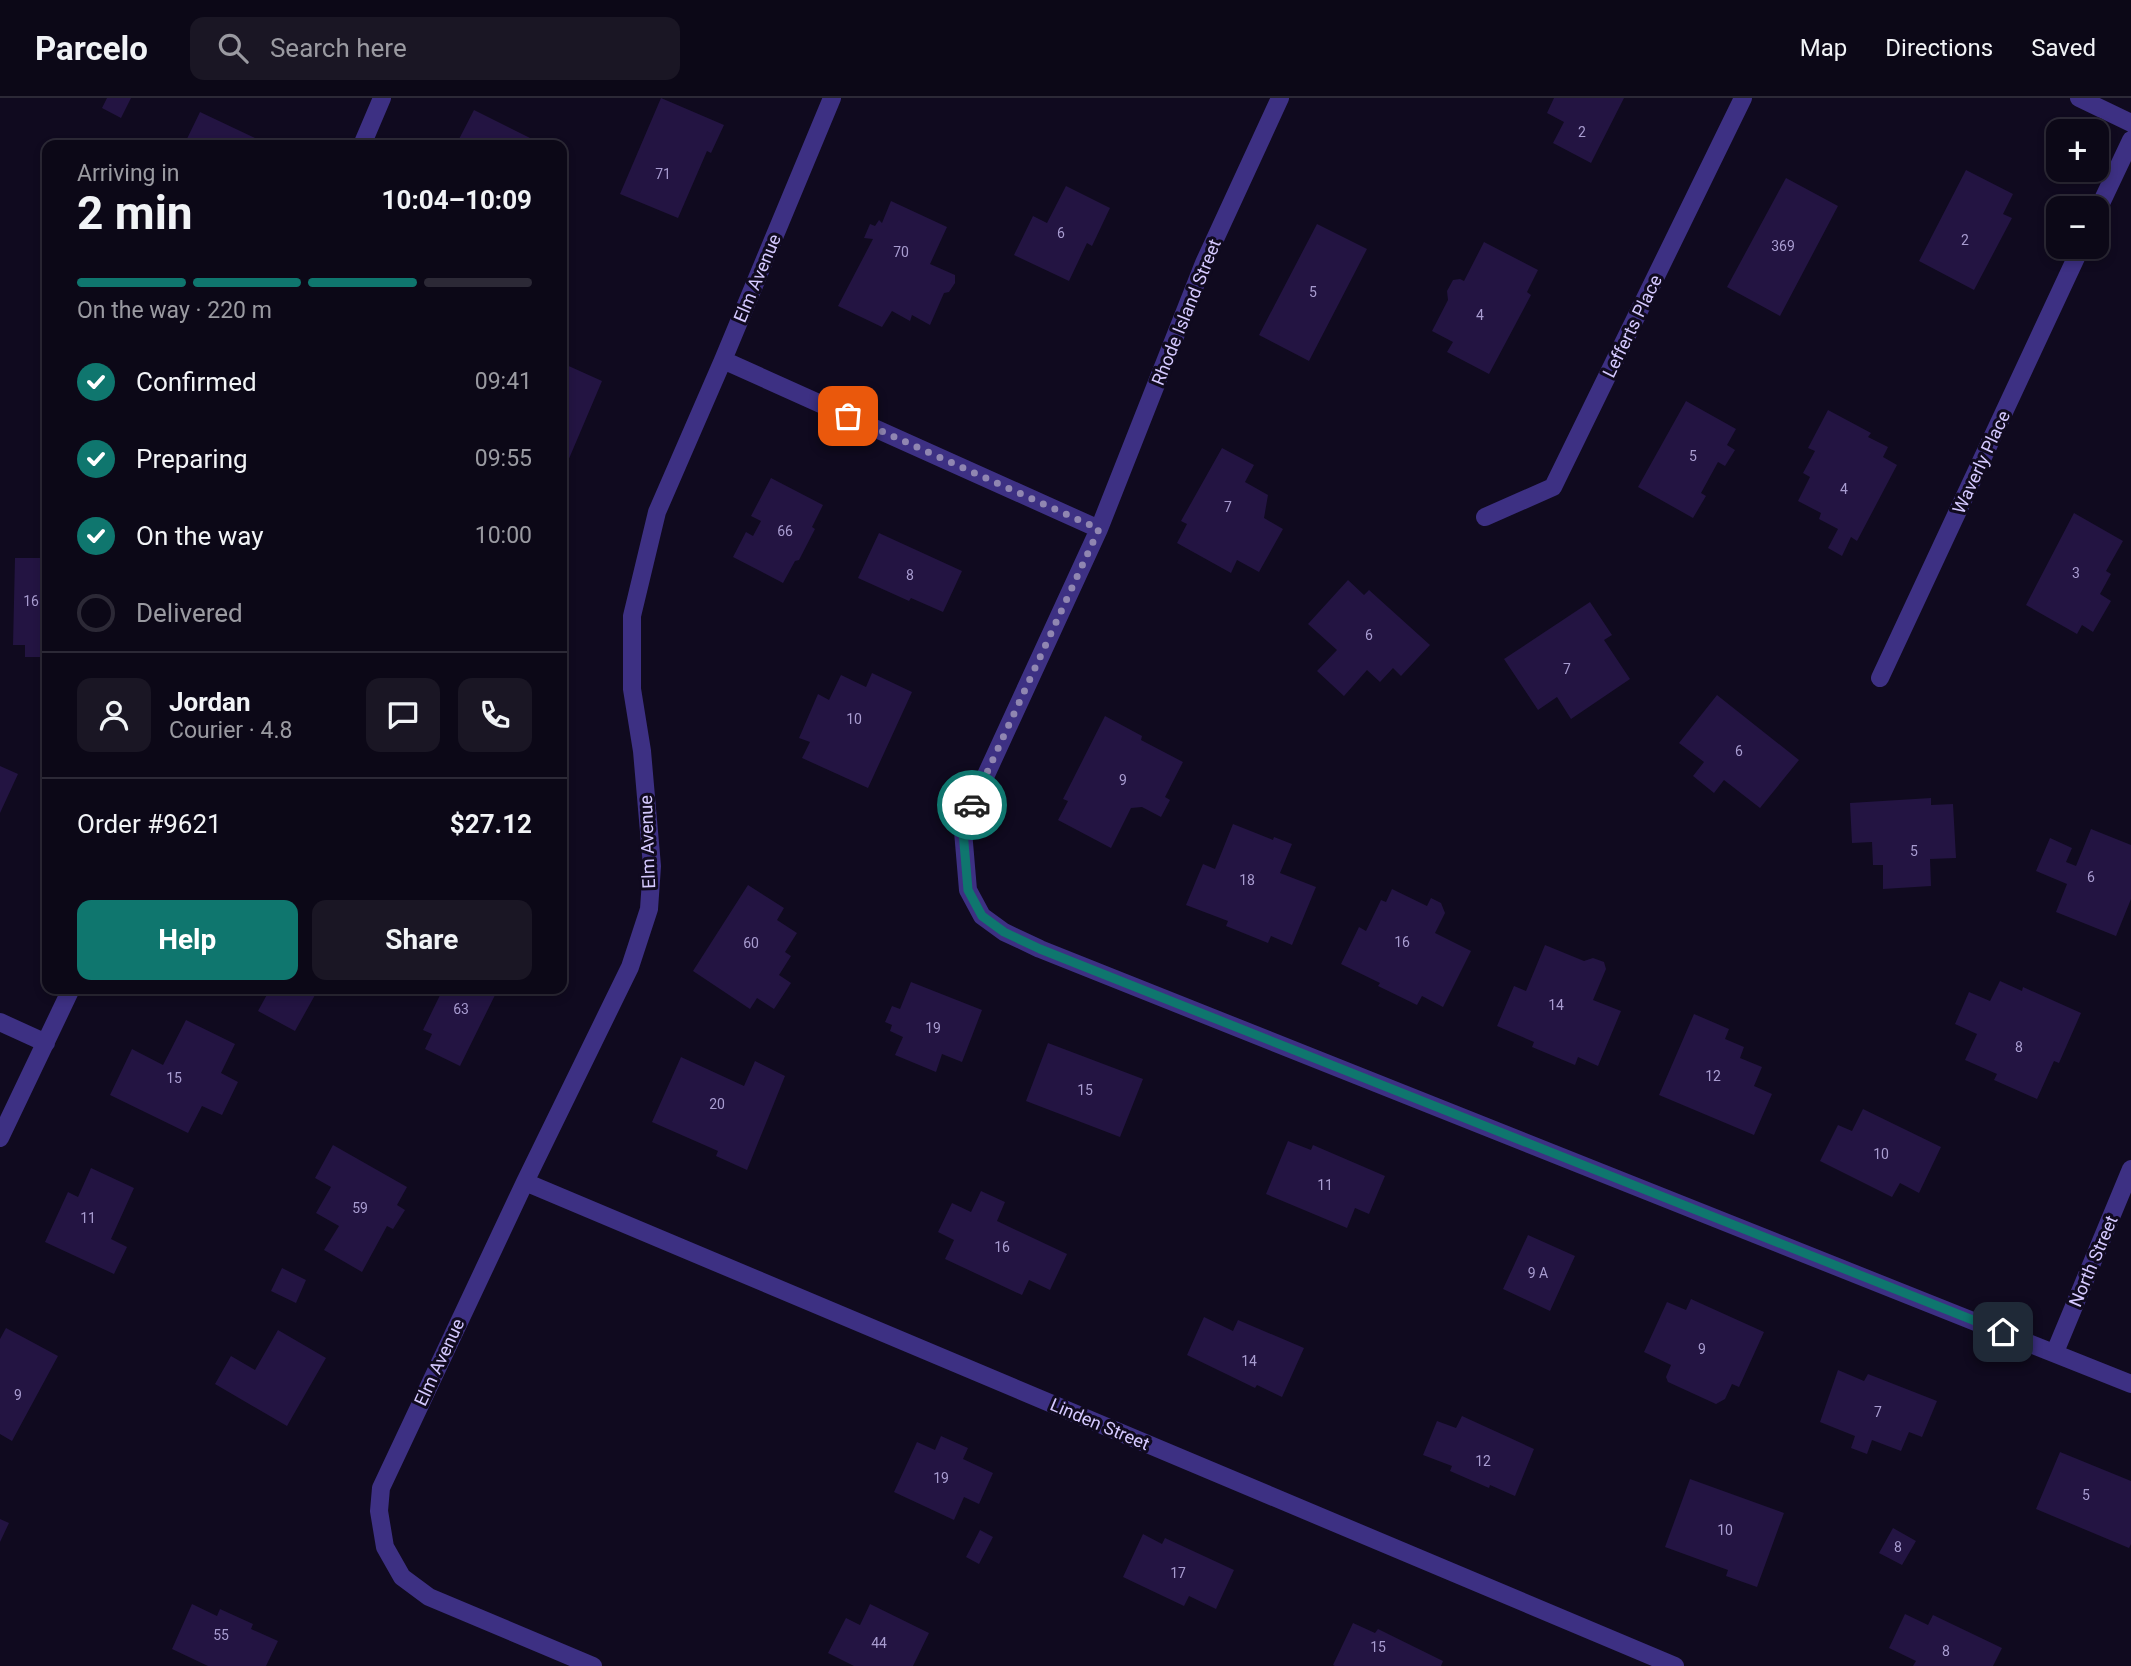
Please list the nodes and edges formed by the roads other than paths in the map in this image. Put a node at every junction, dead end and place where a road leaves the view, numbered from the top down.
1 (382, 98) edge
2 (832, 98) edge
3 (1280, 98) edge
4 (1743, 98) edge
5 (2079, 98) edge
6 (2131, 123) edge
7 (364, 140) edge
8 (2131, 140) edge
9 (2105, 196) edge
10 (2075, 259) edge
11 (723, 360) junction
12 (1485, 517) dead end
13 (1099, 529) junction
14 (1880, 678) dead end
15 (69, 994) edge
16 (0, 1022) edge
17 (46, 1043) junction
18 (0, 1138) edge
19 (2131, 1169) edge
20 (524, 1182) junction
21 (2054, 1352) junction
22 (2131, 1384) edge
23 (593, 1666) edge
24 (1675, 1666) edge

1 - 7 street
2 - 11 street, Elm Avenue
3 - 13 street, Rhode Island Street
4 - 12 street, Lefferts Place
5 - 6 street
8 - 9 street
10 - 14 street, Waverly Place
11 - 13 street
11 - 20 street, Elm Avenue
13 - 21 street, Rhode Island Street
15 - 17 street
16 - 17 street
17 - 18 street
19 - 21 street, North Street
20 - 23 street, Elm Avenue
20 - 24 street, Linden Street
21 - 22 street, Rhode Island Street

